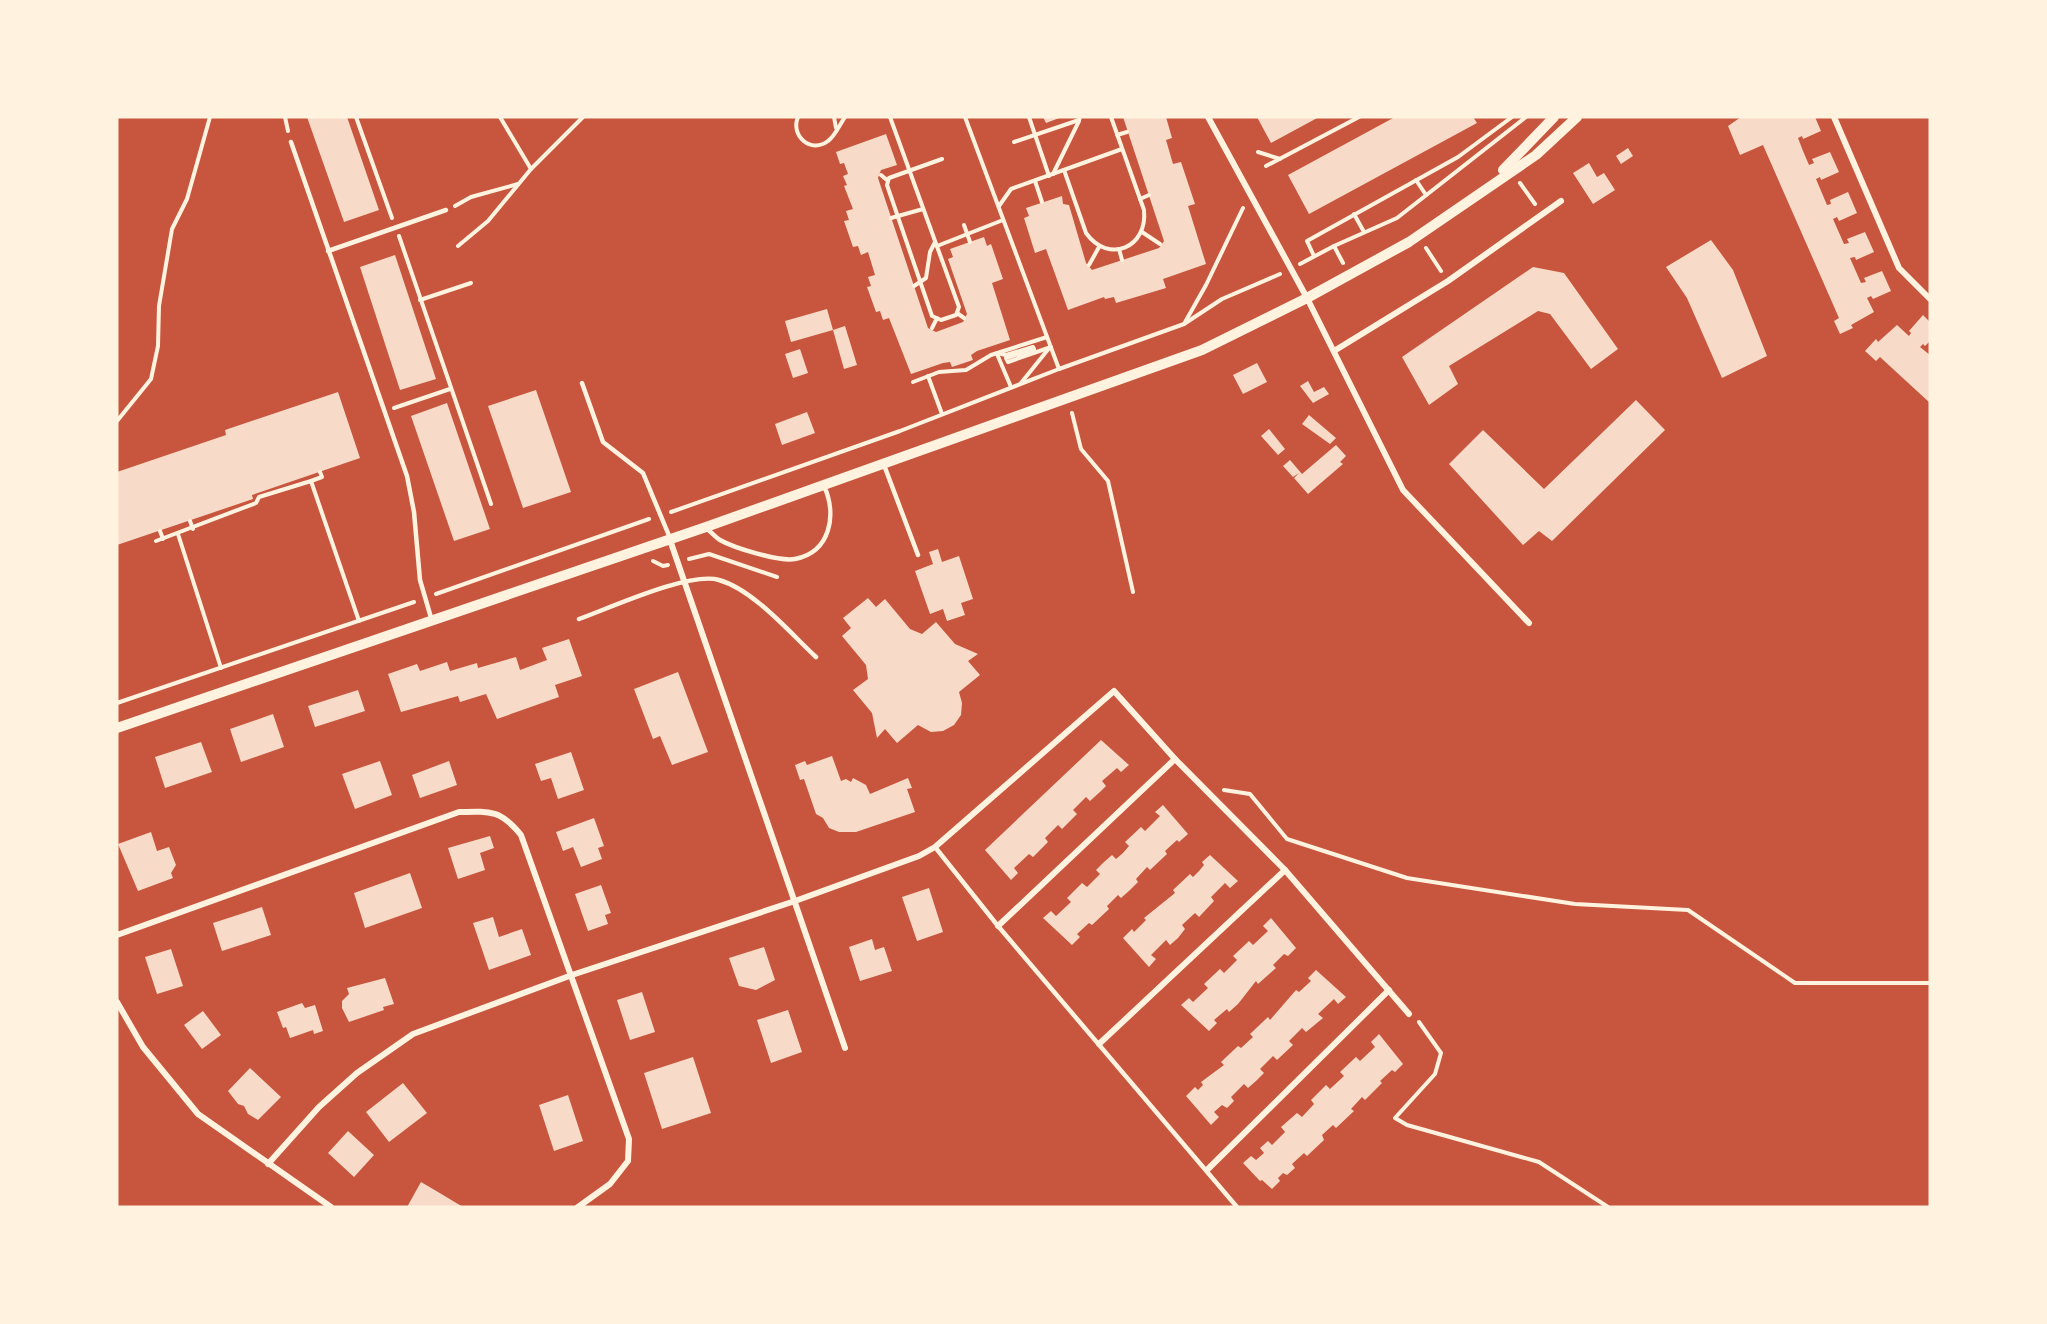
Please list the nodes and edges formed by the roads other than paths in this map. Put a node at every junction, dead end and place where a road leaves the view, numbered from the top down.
1 (1208, 117) edge
2 (1554, 117) edge
3 (1577, 117) edge
4 (1834, 117) edge
5 (291, 142) dead end
6 (1491, 183) junction
7 (1561, 201) dead end
8 (446, 210) road end
9 (328, 251) junction
10 (1307, 298) junction
11 (1930, 299) edge
12 (1334, 351) junction
13 (582, 383) dead end
14 (884, 465) junction
15 (824, 486) junction
16 (706, 528) junction
17 (670, 540) junction
18 (918, 555) dead end
19 (684, 581) junction
20 (579, 619) dead end
21 (432, 621) junction
22 (1529, 623) dead end
23 (816, 657) dead end
24 (117, 728) edge
25 (1175, 759) junction
26 (935, 847) junction
27 (1285, 870) junction
28 (795, 901) junction
29 (998, 926) junction
30 (117, 935) edge
31 (572, 975) junction
32 (1389, 990) junction
33 (117, 1002) edge
34 (1409, 1014) road end
35 (1099, 1044) junction
36 (845, 1048) dead end
37 (268, 1164) junction
38 (1207, 1170) junction
39 (332, 1207) edge
40 (578, 1207) edge
41 (1237, 1207) edge

1 - 10 street
2 - 6 street
3 - 6 street
4 - 11 street
5 - 9 lane
6 - 10 street
7 - 12 street
8 - 9 lane
9 - 21 lane
10 - 12 street
10 - 14 street
12 - 22 street
13 - 17 lane
14 - 15 street
14 - 18 lane
15 - 16 street
15 - 16 lane
16 - 17 street
17 - 19 street
17 - 21 street
19 - 20 lane
19 - 23 lane
19 - 28 street
21 - 24 street
25 - 26 street
25 - 27 street
25 - 29 street
26 - 28 street
26 - 29 lane
27 - 32 street
27 - 35 street
28 - 31 street
28 - 36 street
29 - 35 lane
30 - 31 street
31 - 37 street
31 - 40 street
32 - 34 street
32 - 38 street
33 - 37 street
35 - 38 lane
37 - 39 street
38 - 41 lane

